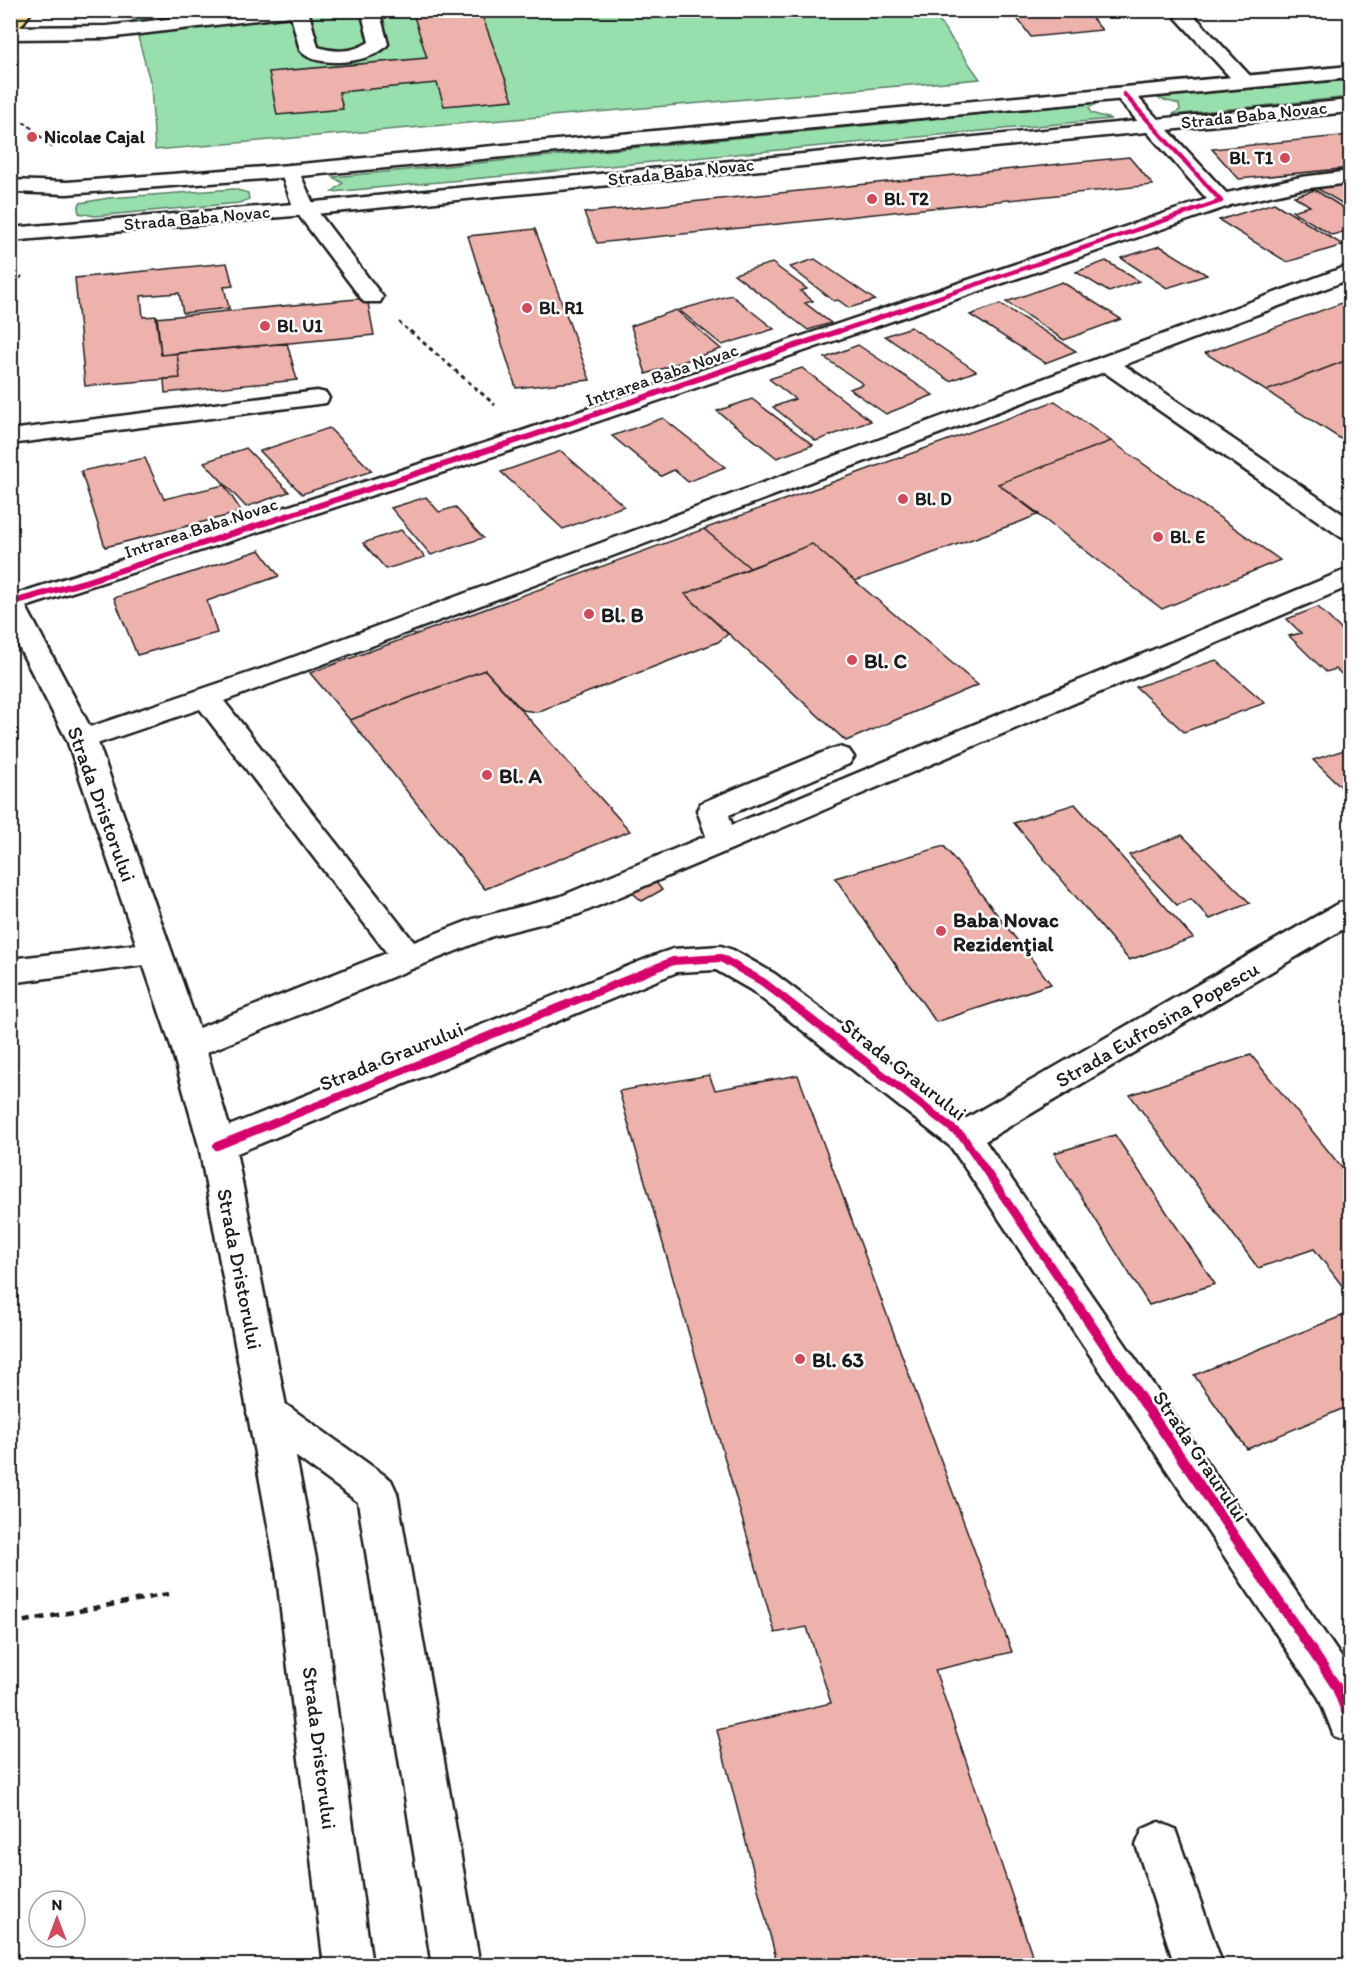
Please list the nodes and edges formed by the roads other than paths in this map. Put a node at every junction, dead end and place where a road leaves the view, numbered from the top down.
1 (24, 10) edge
2 (294, 10) edge
3 (299, 10) edge
4 (370, 10) edge
5 (1178, 10) edge
6 (10, 27) edge
7 (10, 33) edge
8 (1350, 72) edge
9 (1245, 82) junction
10 (1124, 94) junction
11 (1350, 106) edge
12 (1152, 125) junction
13 (290, 171) junction
14 (1350, 177) edge
15 (10, 186) edge
16 (1221, 201) junction
17 (305, 209) junction
18 (10, 234) edge
19 (1350, 272) edge
20 (372, 297) road end
21 (1106, 363) junction
22 (317, 398) dead end
23 (10, 437) edge
24 (1350, 531) edge
25 (1350, 576) edge
26 (11, 602) edge
27 (18, 631) edge
28 (206, 698) junction
29 (82, 740) junction
30 (839, 757) dead end
31 (723, 841) junction
32 (1350, 911) edge
33 (156, 954) junction
34 (408, 957) junction
35 (10, 971) edge
36 (188, 1046) junction
37 (963, 1137) junction
38 (217, 1146) junction
39 (267, 1413) junction
40 (1345, 1696) edge
41 (1159, 1845) dead end
42 (348, 1965) edge
43 (456, 1965) edge
44 (1199, 1965) edge

1 - 6 main road
2 - 7 street
3 - 4 street
5 - 9 street
8 - 9 street, Strada Baba Novac
9 - 10 street, Strada Baba Novac
10 - 12 street
10 - 13 street, Strada Baba Novac
11 - 12 street, Strada Baba Novac
12 - 16 street
12 - 17 street, Strada Baba Novac
13 - 15 street, Strada Baba Novac
13 - 17 street
14 - 16 street, Intrarea Baba Novac
16 - 26 street, Intrarea Baba Novac
17 - 18 street, Strada Baba Novac
17 - 20 street
19 - 21 street
21 - 24 street
21 - 28 street
22 - 23 street
25 - 31 street
26 - 27 street, Strada Dristorului
27 - 29 street, Strada Dristorului
28 - 29 street
28 - 34 street
29 - 33 street, Strada Dristorului
30 - 31 street
31 - 34 street
32 - 37 street, Strada Eufrosina Popescu
33 - 35 street
33 - 36 street, Strada Dristorului
34 - 36 street
36 - 38 street, Strada Dristorului
37 - 38 street, Strada Graurului
37 - 40 street, Strada Graurului
38 - 39 street, Strada Dristorului
39 - 42 street, Strada Dristorului
39 - 43 street
41 - 44 street

